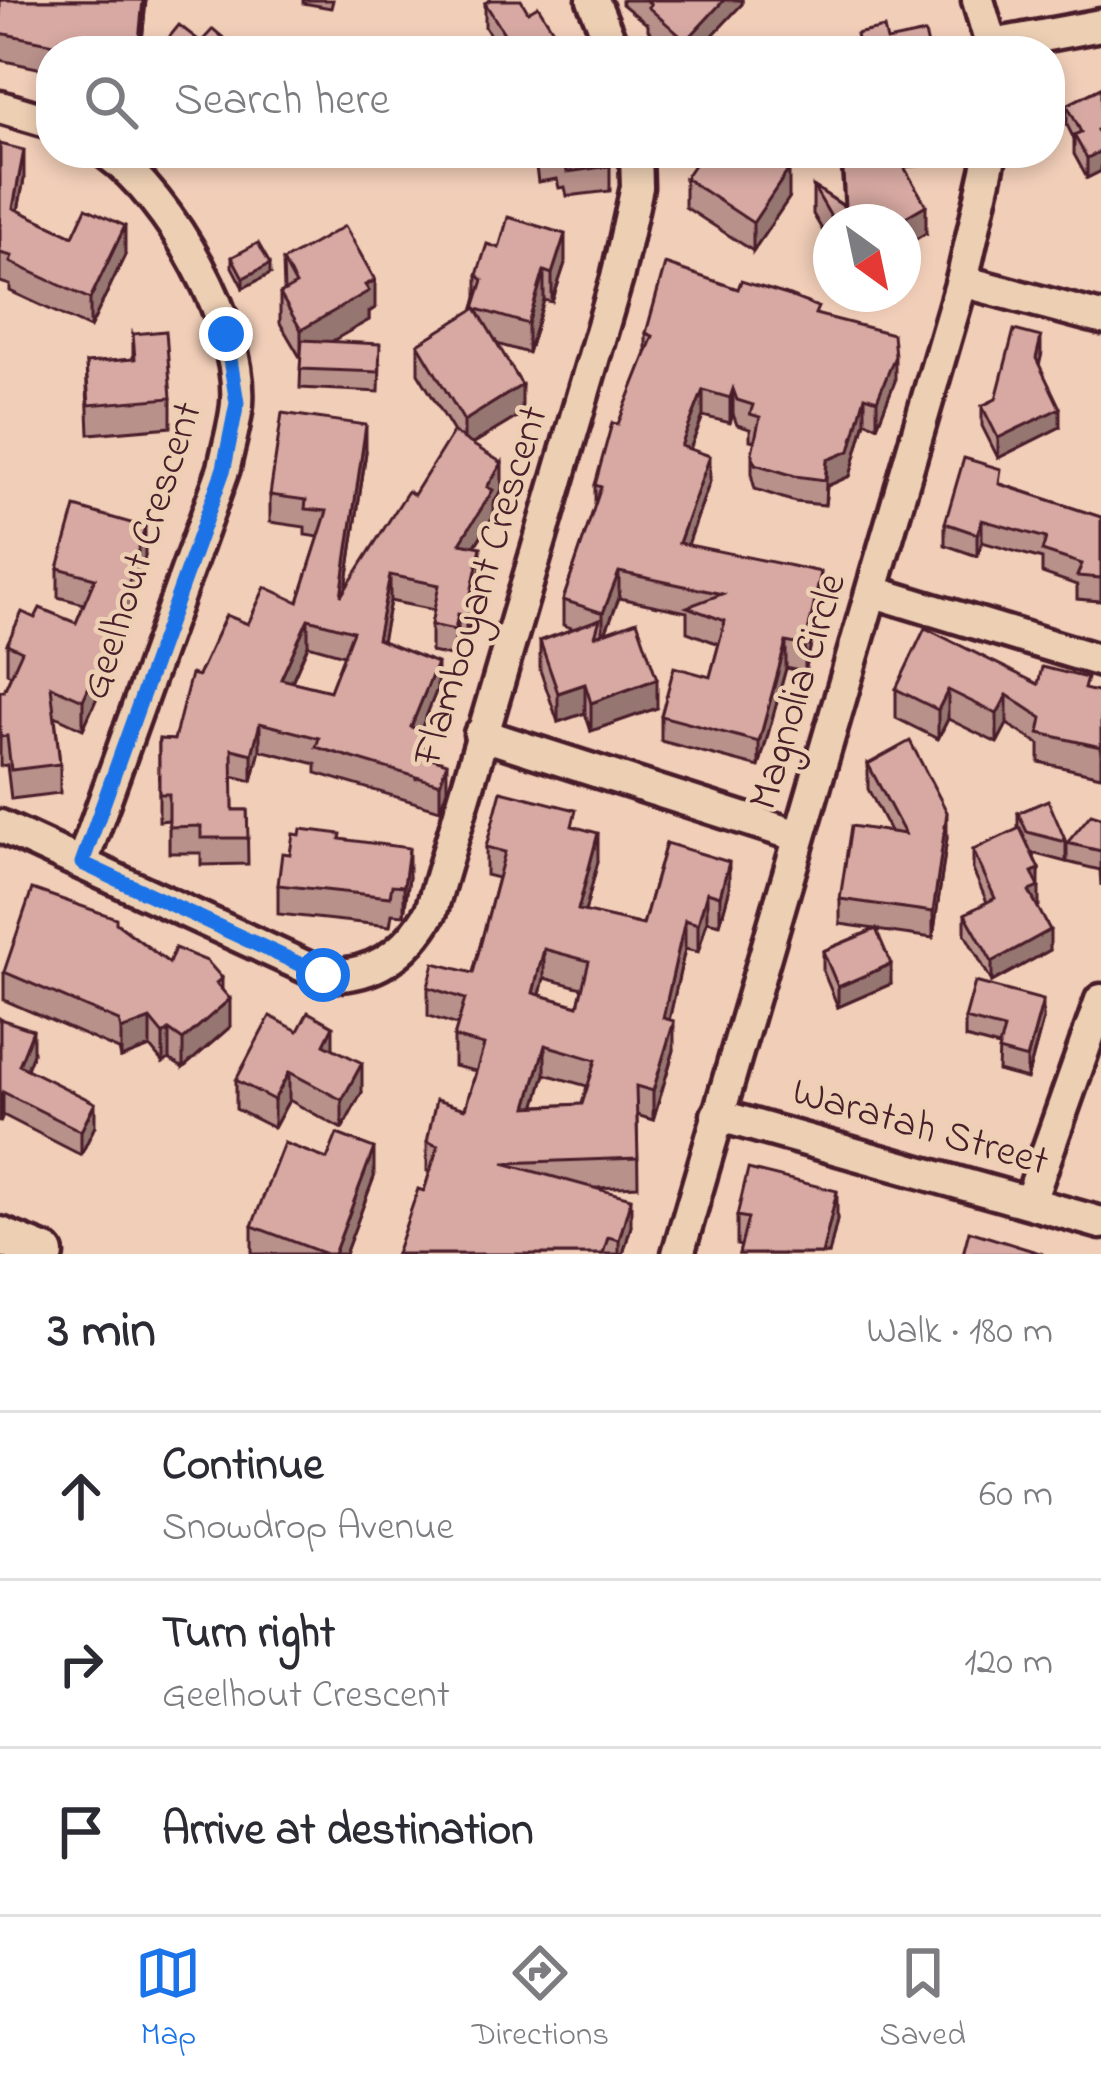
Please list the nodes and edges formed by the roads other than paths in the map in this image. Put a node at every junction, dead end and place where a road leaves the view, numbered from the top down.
1 (593, 0) edge
2 (978, 0) edge
3 (1101, 26) edge
4 (608, 36) edge
5 (989, 36) edge
6 (1052, 36) edge
7 (0, 107) edge
8 (36, 118) edge
9 (126, 168) edge
10 (637, 168) edge
11 (988, 168) edge
12 (962, 281) junction
13 (1101, 318) edge
14 (874, 592) junction
15 (1101, 661) edge
16 (480, 734) junction
17 (0, 826) edge
18 (798, 836) junction
19 (82, 863) junction
20 (1101, 1000) edge
21 (717, 1115) junction
22 (1030, 1202) junction
23 (1101, 1223) edge
24 (0, 1236) edge
25 (45, 1254) edge
26 (678, 1254) edge

1 - 4 street
2 - 5 street
3 - 6 street
7 - 8 street
9 - 19 street, Geelhout Crescent
10 - 16 street, Flamboyant Crescent
11 - 12 street, Magnolia Circle
12 - 13 street
12 - 14 street, Magnolia Circle
14 - 15 street
14 - 18 street, Magnolia Circle
16 - 18 street
16 - 19 street, Flamboyant Crescent
17 - 19 street
18 - 21 street, Magnolia Circle
20 - 22 street
21 - 22 street, Waratah Street
21 - 26 street, Magnolia Circle
22 - 23 street, Waratah Street
24 - 25 street

